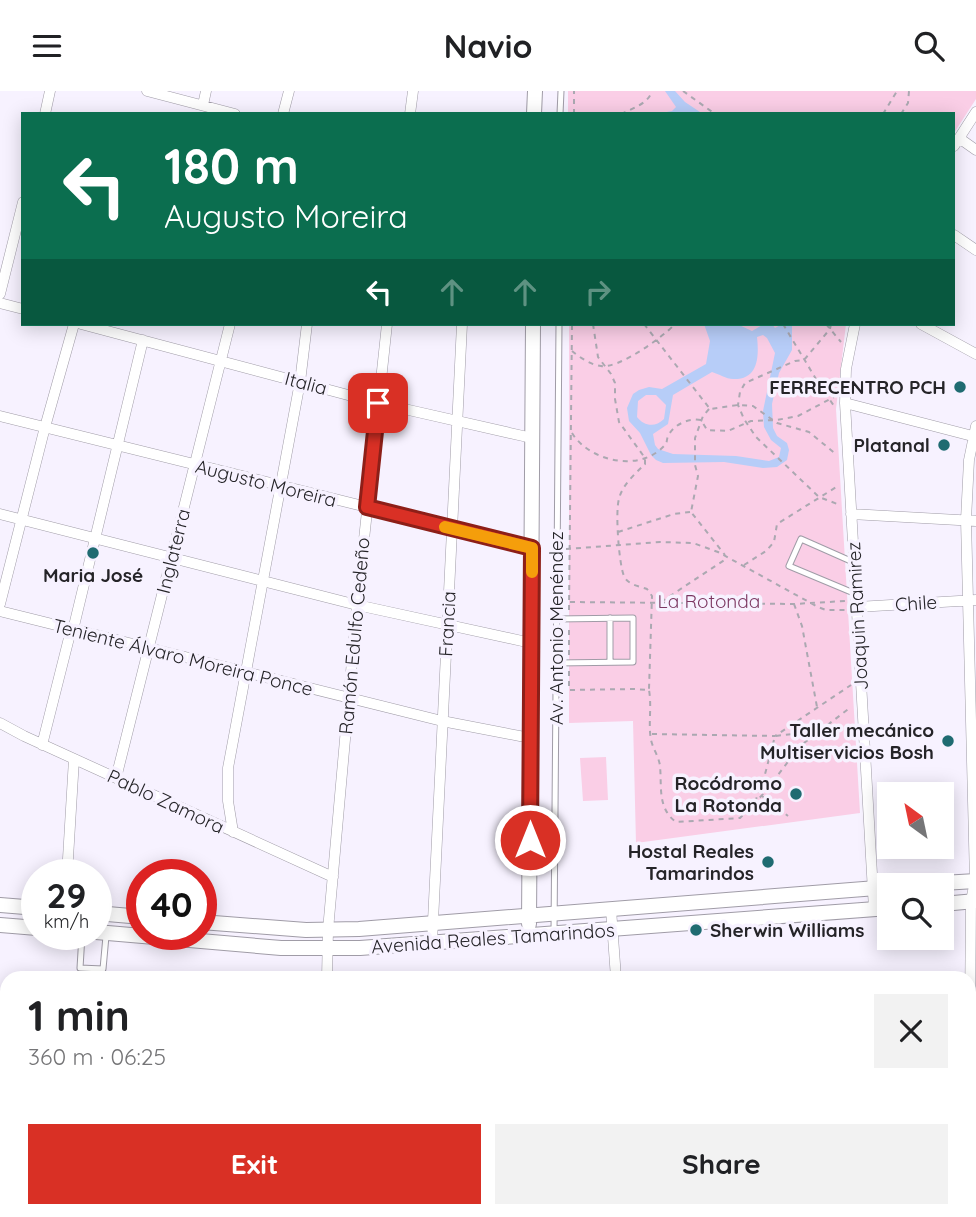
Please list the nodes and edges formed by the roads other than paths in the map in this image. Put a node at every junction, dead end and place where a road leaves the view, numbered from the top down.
1 (50, 91) edge
2 (147, 91) edge
3 (206, 91) edge
4 (289, 91) edge
5 (413, 91) edge
6 (535, 91) edge
7 (561, 91) edge
8 (203, 105) junction
9 (45, 112) edge
10 (228, 112) edge
11 (284, 112) edge
12 (410, 112) edge
13 (534, 112) edge
14 (560, 112) edge
15 (976, 112) edge
16 (956, 142) edge
17 (976, 150) edge
18 (21, 210) edge
19 (955, 236) edge
20 (976, 250) edge
21 (0, 294) edge
22 (0, 303) edge
23 (21, 308) edge
24 (73, 326) edge
25 (230, 326) edge
26 (307, 326) edge
27 (387, 326) edge
28 (462, 326) edge
29 (533, 326) edge
30 (559, 326) edge
31 (855, 326) edge
32 (924, 326) edge
33 (115, 328) edge
34 (143, 340) junction
35 (976, 354) edge
36 (221, 360) junction
37 (300, 382) junction
38 (378, 403) junction
39 (841, 406) junction
40 (0, 416) edge
41 (457, 420) junction
42 (45, 427) junction
43 (975, 433) edge
44 (532, 439) junction
45 (118, 446) junction
46 (195, 465) junction
47 (281, 486) junction
48 (367, 507) junction
49 (851, 514) junction
50 (0, 515) edge
51 (22, 520) junction
52 (971, 520) edge
53 (452, 529) junction
54 (95, 539) junction
55 (532, 548) junction
56 (172, 558) junction
57 (854, 562) junction
58 (263, 580) junction
59 (972, 599) edge
60 (853, 603) junction
61 (0, 604) edge
62 (357, 605) junction
63 (0, 611) edge
64 (610, 618) junction
65 (556, 619) junction
66 (447, 625) junction
67 (72, 630) junction
68 (531, 643) junction
69 (149, 649) junction
70 (610, 662) junction
71 (556, 663) junction
72 (246, 673) junction
73 (348, 698) junction
74 (442, 721) junction
75 (0, 723) edge
76 (530, 738) junction
77 (43, 745) junction
78 (74, 759) junction
79 (116, 778) junction
80 (233, 832) junction
81 (68, 859) edge
82 (333, 877) junction
83 (975, 881) edge
84 (954, 882) edge
85 (873, 888) junction
86 (877, 888) edge
87 (973, 901) edge
88 (954, 903) edge
89 (0, 905) edge
90 (21, 907) edge
91 (611, 909) junction
92 (874, 909) junction
93 (877, 909) edge
94 (554, 914) junction
95 (529, 917) junction
96 (217, 923) edge
97 (432, 924) junction
98 (0, 925) edge
99 (21, 927) edge
100 (612, 928) junction
101 (328, 930) junction
102 (112, 933) edge
103 (554, 933) junction
104 (529, 935) junction
105 (432, 942) junction
106 (328, 949) junction
107 (81, 950) edge
108 (102, 950) edge
109 (327, 971) edge
110 (615, 971) edge
111 (973, 971) edge

1 - 9 street
2 - 8 street
3 - 8 street
4 - 11 street
5 - 12 street
6 - 13 main road
7 - 14 lane
8 - 10 street
15 - 16 street
16 - 17 street
18 - 21 street
19 - 20 street
22 - 23 street
24 - 42 street
25 - 36 street, Inglaterra
26 - 37 street
27 - 38 street, Ramón Edulfo Cedeño
28 - 41 street, Francia
29 - 44 main road, Av. Antonio Menéndez
30 - 65 lane, Av. Antonio Menéndez
31 - 39 street, Joaquin Ramirez
32 - 35 street
33 - 34 street, Italia
34 - 36 street, Italia
34 - 45 street
36 - 37 street, Italia
36 - 46 street, Inglaterra
37 - 38 street, Italia
37 - 47 street
38 - 41 street, Italia
38 - 48 street, Ramón Edulfo Cedeño
39 - 43 street
39 - 49 street, Joaquin Ramirez
40 - 42 street, Augusto Moreira
41 - 44 street, Italia
41 - 53 street, Francia
42 - 45 street, Augusto Moreira
42 - 51 street
43 - 52 street
44 - 55 main road, Av. Antonio Menéndez
45 - 46 street, Augusto Moreira
45 - 54 street
46 - 47 street, Augusto Moreira
46 - 56 street, Inglaterra
47 - 48 street, Augusto Moreira
47 - 58 street
48 - 53 street, Augusto Moreira
48 - 62 street, Ramón Edulfo Cedeño
49 - 52 street
49 - 57 street, Joaquin Ramirez
50 - 51 street
51 - 54 street
51 - 61 street
52 - 59 street
53 - 55 street, Augusto Moreira
53 - 66 street, Francia
54 - 56 street
54 - 67 street
55 - 68 main road, Av. Antonio Menéndez
56 - 58 street
56 - 69 street, Inglaterra
57 - 60 street, Joaquin Ramirez
57 - 60 lane
58 - 62 street
58 - 72 street
59 - 60 street, Chile
59 - 83 street
60 - 85 street, Joaquin Ramirez
62 - 66 street
62 - 73 street, Ramón Edulfo Cedeño
63 - 67 street, Teniente Álvaro Moreira Ponce
64 - 65 lane
64 - 70 lane
64 - 70 lane
65 - 71 lane, Av. Antonio Menéndez
66 - 68 street
66 - 74 street, Francia
67 - 69 street, Teniente Álvaro Moreira Ponce
67 - 77 street
68 - 76 main road, Av. Antonio Menéndez
69 - 72 street, Teniente Álvaro Moreira Ponce
69 - 79 street, Inglaterra
70 - 71 lane
71 - 94 lane, Av. Antonio Menéndez
72 - 73 street, Teniente Álvaro Moreira Ponce
72 - 80 street
73 - 74 street, Teniente Álvaro Moreira Ponce
73 - 82 street, Ramón Edulfo Cedeño
74 - 76 street, Teniente Álvaro Moreira Ponce
74 - 97 street, Francia
75 - 77 street, Pablo Zamora
76 - 95 main road, Av. Antonio Menéndez
77 - 78 street, Pablo Zamora
78 - 79 street, Pablo Zamora
78 - 81 street
79 - 80 street, Pablo Zamora
80 - 82 street, Pablo Zamora
82 - 101 street, Ramón Edulfo Cedeño
83 - 84 main road
83 - 87 street
85 - 86 main road, Avenida Reales Tamarindos
85 - 91 main road, Avenida Reales Tamarindos
85 - 92 street, Joaquin Ramirez
87 - 88 main road
87 - 111 street
89 - 90 main road
91 - 94 main road, Avenida Reales Tamarindos
91 - 100 street
92 - 93 main road, Avenida Reales Tamarindos
92 - 100 main road, Avenida Reales Tamarindos
94 - 95 main road, Avenida Reales Tamarindos
94 - 103 lane, Av. Antonio Menéndez
95 - 97 main road, Avenida Reales Tamarindos
95 - 104 main road, Av. Antonio Menéndez
96 - 101 main road, Avenida Reales Tamarindos
97 - 101 main road, Avenida Reales Tamarindos
97 - 105 street, Francia
98 - 99 main road
100 - 103 main road, Avenida Reales Tamarindos
100 - 110 street
101 - 106 street, Ramón Edulfo Cedeño
102 - 106 main road, Avenida Reales Tamarindos
103 - 104 main road, Avenida Reales Tamarindos
104 - 105 main road, Avenida Reales Tamarindos
105 - 106 main road, Avenida Reales Tamarindos
106 - 109 street, Ramón Edulfo Cedeño
107 - 108 lane

